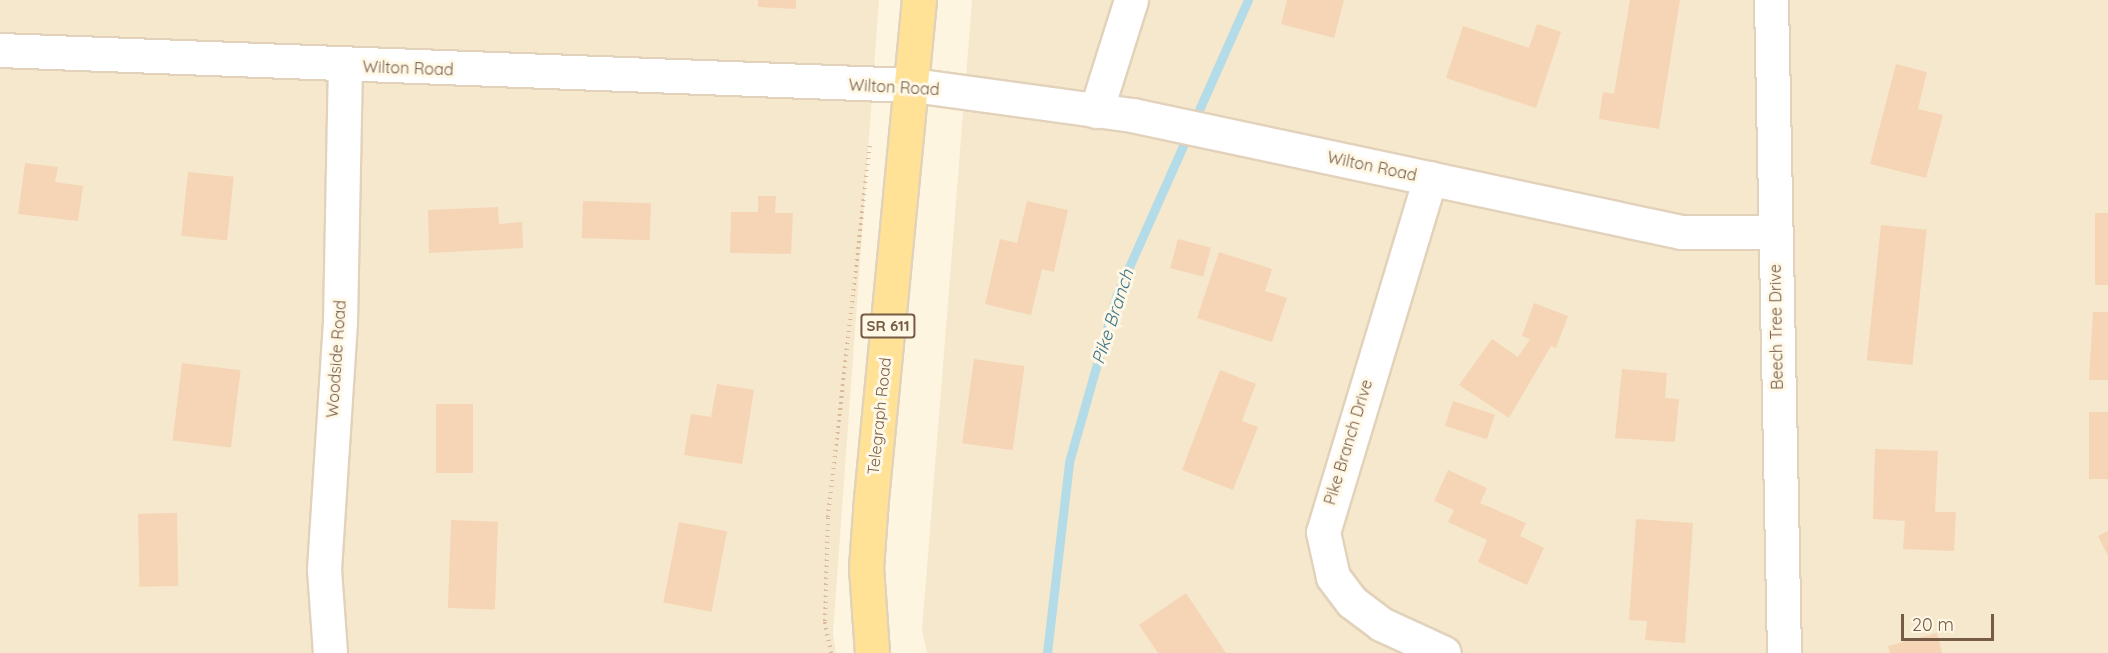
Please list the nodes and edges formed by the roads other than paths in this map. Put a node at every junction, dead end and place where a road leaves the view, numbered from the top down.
1 (919, 0) edge
2 (1131, 0) edge
3 (1771, 0) edge
4 (0, 50) edge
5 (345, 65) junction
6 (913, 85) junction
7 (1096, 111) junction
8 (1431, 178) junction
9 (1774, 232) junction
10 (330, 653) edge
11 (872, 653) edge
12 (1444, 653) edge
13 (1784, 653) edge

1 - 6 main road, Telegraph Road / SR 611
2 - 7 street
3 - 9 street, Beech Tree Drive
4 - 5 street, Wilton Road
5 - 6 street, Wilton Road
5 - 10 street, Woodside Road
6 - 7 street, Wilton Road
6 - 11 main road, Telegraph Road / SR 611
7 - 8 street, Wilton Road
8 - 9 street, Wilton Road
8 - 12 street, Pike Branch Drive
9 - 13 street, Beech Tree Drive

